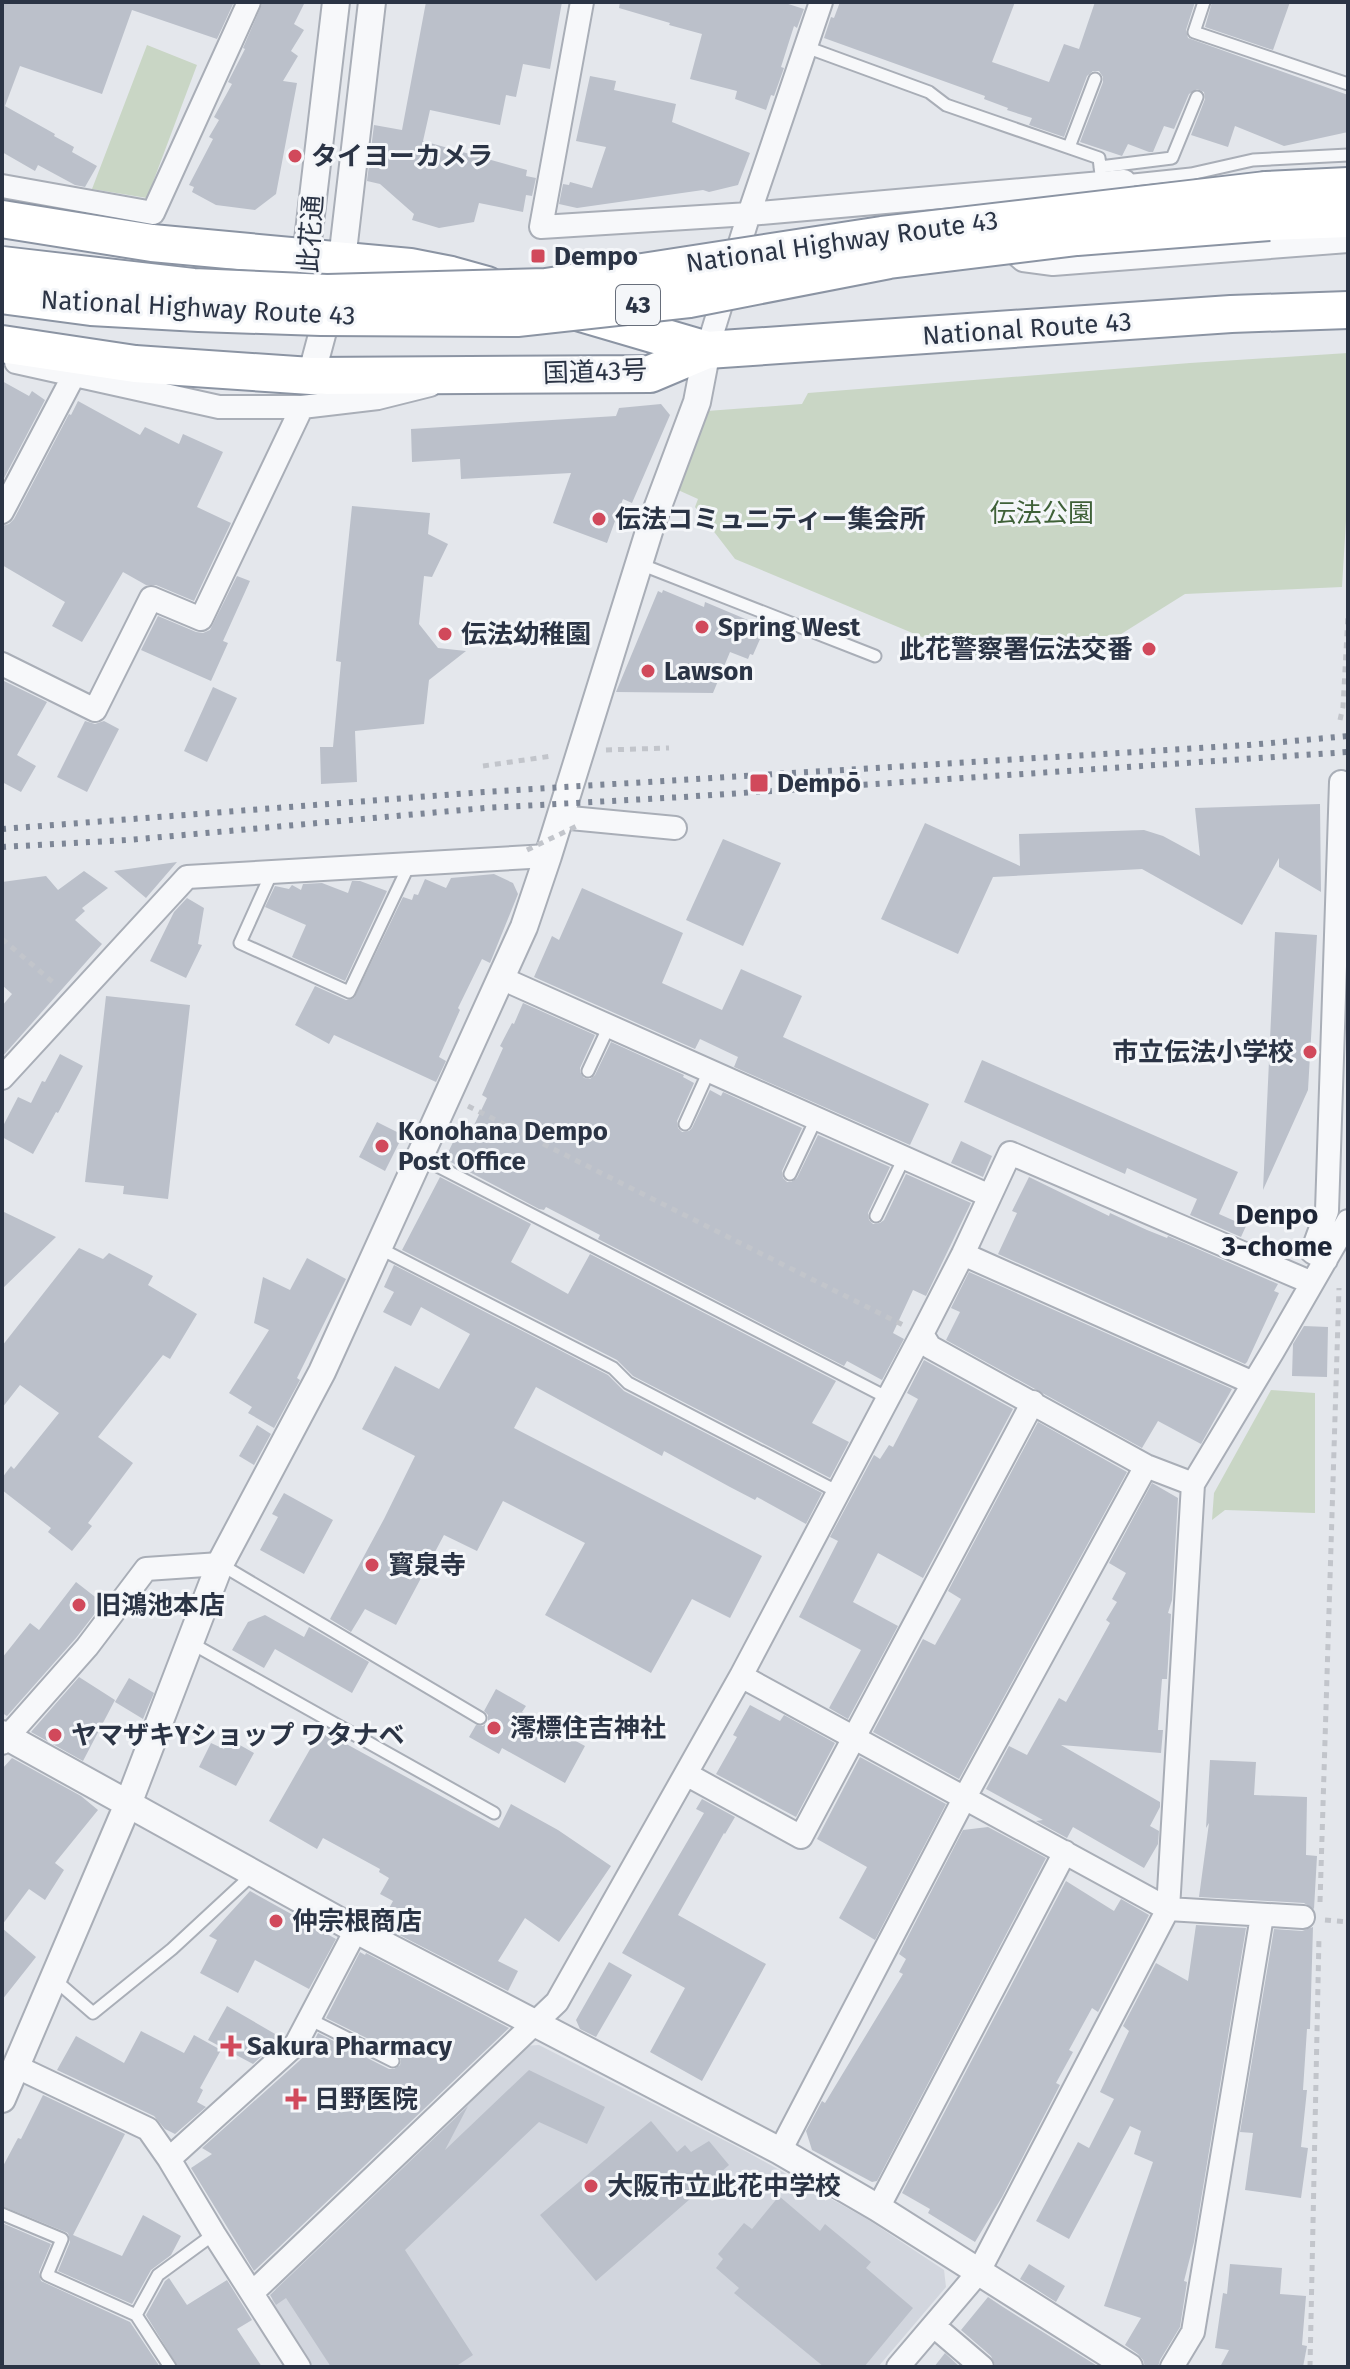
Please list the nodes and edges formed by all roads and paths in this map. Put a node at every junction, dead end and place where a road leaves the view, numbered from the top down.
1 (249, 2) edge
2 (336, 2) edge
3 (372, 2) edge
4 (582, 2) edge
5 (821, 2) edge
6 (1204, 2) edge
7 (806, 47) junction
8 (1095, 79) dead end
9 (1348, 84) edge
10 (1197, 97) dead end
11 (1069, 147) junction
12 (1348, 155) edge
13 (1109, 177) junction
14 (2, 186) edge
15 (1348, 186) edge
16 (952, 198) junction
17 (749, 214) junction
18 (2, 219) edge
19 (1348, 219) edge
20 (1348, 241) edge
21 (306, 257) junction
22 (342, 260) junction
23 (2, 265) edge
24 (2, 295) edge
25 (1348, 310) edge
26 (2, 344) edge
27 (707, 350) junction
28 (2, 359) edge
29 (74, 375) junction
30 (306, 391) junction
31 (2, 512) edge
32 (639, 564) junction
33 (1348, 615) edge
34 (875, 656) dead end
35 (2, 664) edge
36 (1340, 720) dead end
37 (1341, 782) dead end
38 (569, 821) junction
39 (675, 828) dead end
40 (538, 853) junction
41 (409, 864) junction
42 (272, 872) junction
43 (2, 939) edge
44 (501, 978) junction
45 (74, 1000) junction
46 (609, 1026) junction
47 (588, 1071) dead end
48 (709, 1071) junction
49 (2, 1078) edge
50 (448, 1096) junction
51 (816, 1119) junction
52 (685, 1124) dead end
53 (420, 1157) junction
54 (904, 1158) junction
55 (790, 1174) dead end
56 (990, 1196) junction
57 (876, 1216) dead end
58 (1348, 1221) edge
59 (379, 1248) junction
60 (963, 1254) junction
61 (1333, 1268) junction
62 (1312, 1283) junction
63 (922, 1334) junction
64 (1253, 1383) junction
65 (888, 1398) junction
66 (1033, 1402) junction
67 (1146, 1466) junction
68 (1193, 1484) junction
69 (838, 1492) junction
70 (220, 1564) junction
71 (190, 1643) junction
72 (741, 1676) junction
73 (480, 1718) dead end
74 (3, 1738) edge
75 (856, 1738) junction
76 (686, 1774) junction
77 (965, 1797) junction
78 (128, 1804) junction
79 (494, 1813) dead end
80 (1065, 1852) junction
81 (254, 1873) junction
82 (1168, 1909) junction
83 (1314, 1914) junction
84 (1262, 1916) junction
85 (1348, 1922) edge
86 (356, 1930) junction
87 (1319, 1936) dead end
88 (53, 1978) junction
89 (309, 2019) junction
90 (535, 2025) junction
91 (393, 2061) dead end
92 (13, 2064) junction
93 (2, 2099) edge
94 (780, 2151) junction
95 (169, 2159) junction
96 (878, 2208) junction
97 (2, 2214) edge
98 (214, 2234) junction
99 (978, 2273) junction
100 (252, 2293) junction
101 (136, 2315) junction
102 (934, 2326) junction
103 (170, 2367) edge
104 (299, 2367) edge
105 (898, 2367) edge
106 (982, 2367) edge
107 (1129, 2367) edge
108 (1172, 2367) edge
109 (1310, 2367) edge

1 - 14 street
2 - 21 street, 此花通
3 - 22 street, 此花通
4 - 17 street
5 - 7 street
6 - 9 lane
7 - 11 lane
7 - 17 street
8 - 11 lane
10 - 13 lane
11 - 13 lane
12 - 13 lane
13 - 16 street
15 - 23 highway, National Highway Route 43 / 43, bridge
16 - 17 street
16 - 20 street
17 - 27 street
18 - 21 highway, 国道43号 / 43
19 - 24 highway, National Highway Route 43 / 43, bridge
21 - 22 highway, 国道43号 / 43
21 - 30 street, 此花通
22 - 27 highway, 国道43号 / 43
22 - 30 street, 此花通
25 - 27 highway, National Route 43 / 43
26 - 30 highway, 国道43号 / 43
27 - 30 highway, 国道43号 / 43
27 - 32 street
28 - 29 street
29 - 30 street
29 - 31 street
30 - 35 street
32 - 34 lane
32 - 38 street
33 - 36 path
37 - 61 street
38 - 39 street
38 - 40 street
38 - 40 path, bridge
40 - 41 street
40 - 44 street
41 - 42 street
41 - 42 lane
42 - 45 street
43 - 45 path
44 - 46 street
44 - 50 street
45 - 49 street
46 - 47 lane
46 - 48 street
48 - 51 street
48 - 52 lane
50 - 53 street
50 - 63 path
51 - 54 street
51 - 55 lane
53 - 59 street
53 - 65 lane
54 - 56 street
54 - 57 lane
56 - 60 street
56 - 62 street
58 - 61 street
59 - 69 lane
59 - 70 street
60 - 63 street
60 - 64 street
61 - 62 street
61 - 83 path
62 - 64 street
63 - 65 street
63 - 66 street
64 - 68 street
65 - 69 street
66 - 67 street
66 - 75 street
67 - 68 street
67 - 77 street
68 - 82 street
69 - 72 street
70 - 71 street
70 - 73 lane
70 - 74 street
71 - 78 street
71 - 79 lane
72 - 75 street
72 - 76 street
74 - 78 street
75 - 76 street
75 - 77 street
76 - 90 street
77 - 80 street
77 - 94 street
78 - 81 street
78 - 88 street
80 - 82 street
80 - 96 street
81 - 86 street
81 - 88 lane
82 - 84 street
82 - 99 street
83 - 84 street
83 - 85 path
84 - 108 street
86 - 89 street
86 - 90 street
87 - 109 path
88 - 92 street
89 - 91 lane
89 - 95 street
90 - 94 street
90 - 100 street
92 - 93 street
92 - 95 street
94 - 96 street
95 - 98 street
96 - 99 street
97 - 101 lane
98 - 100 street
98 - 101 lane
99 - 102 street
99 - 107 street
100 - 104 street
101 - 103 lane
102 - 105 street
102 - 106 street

